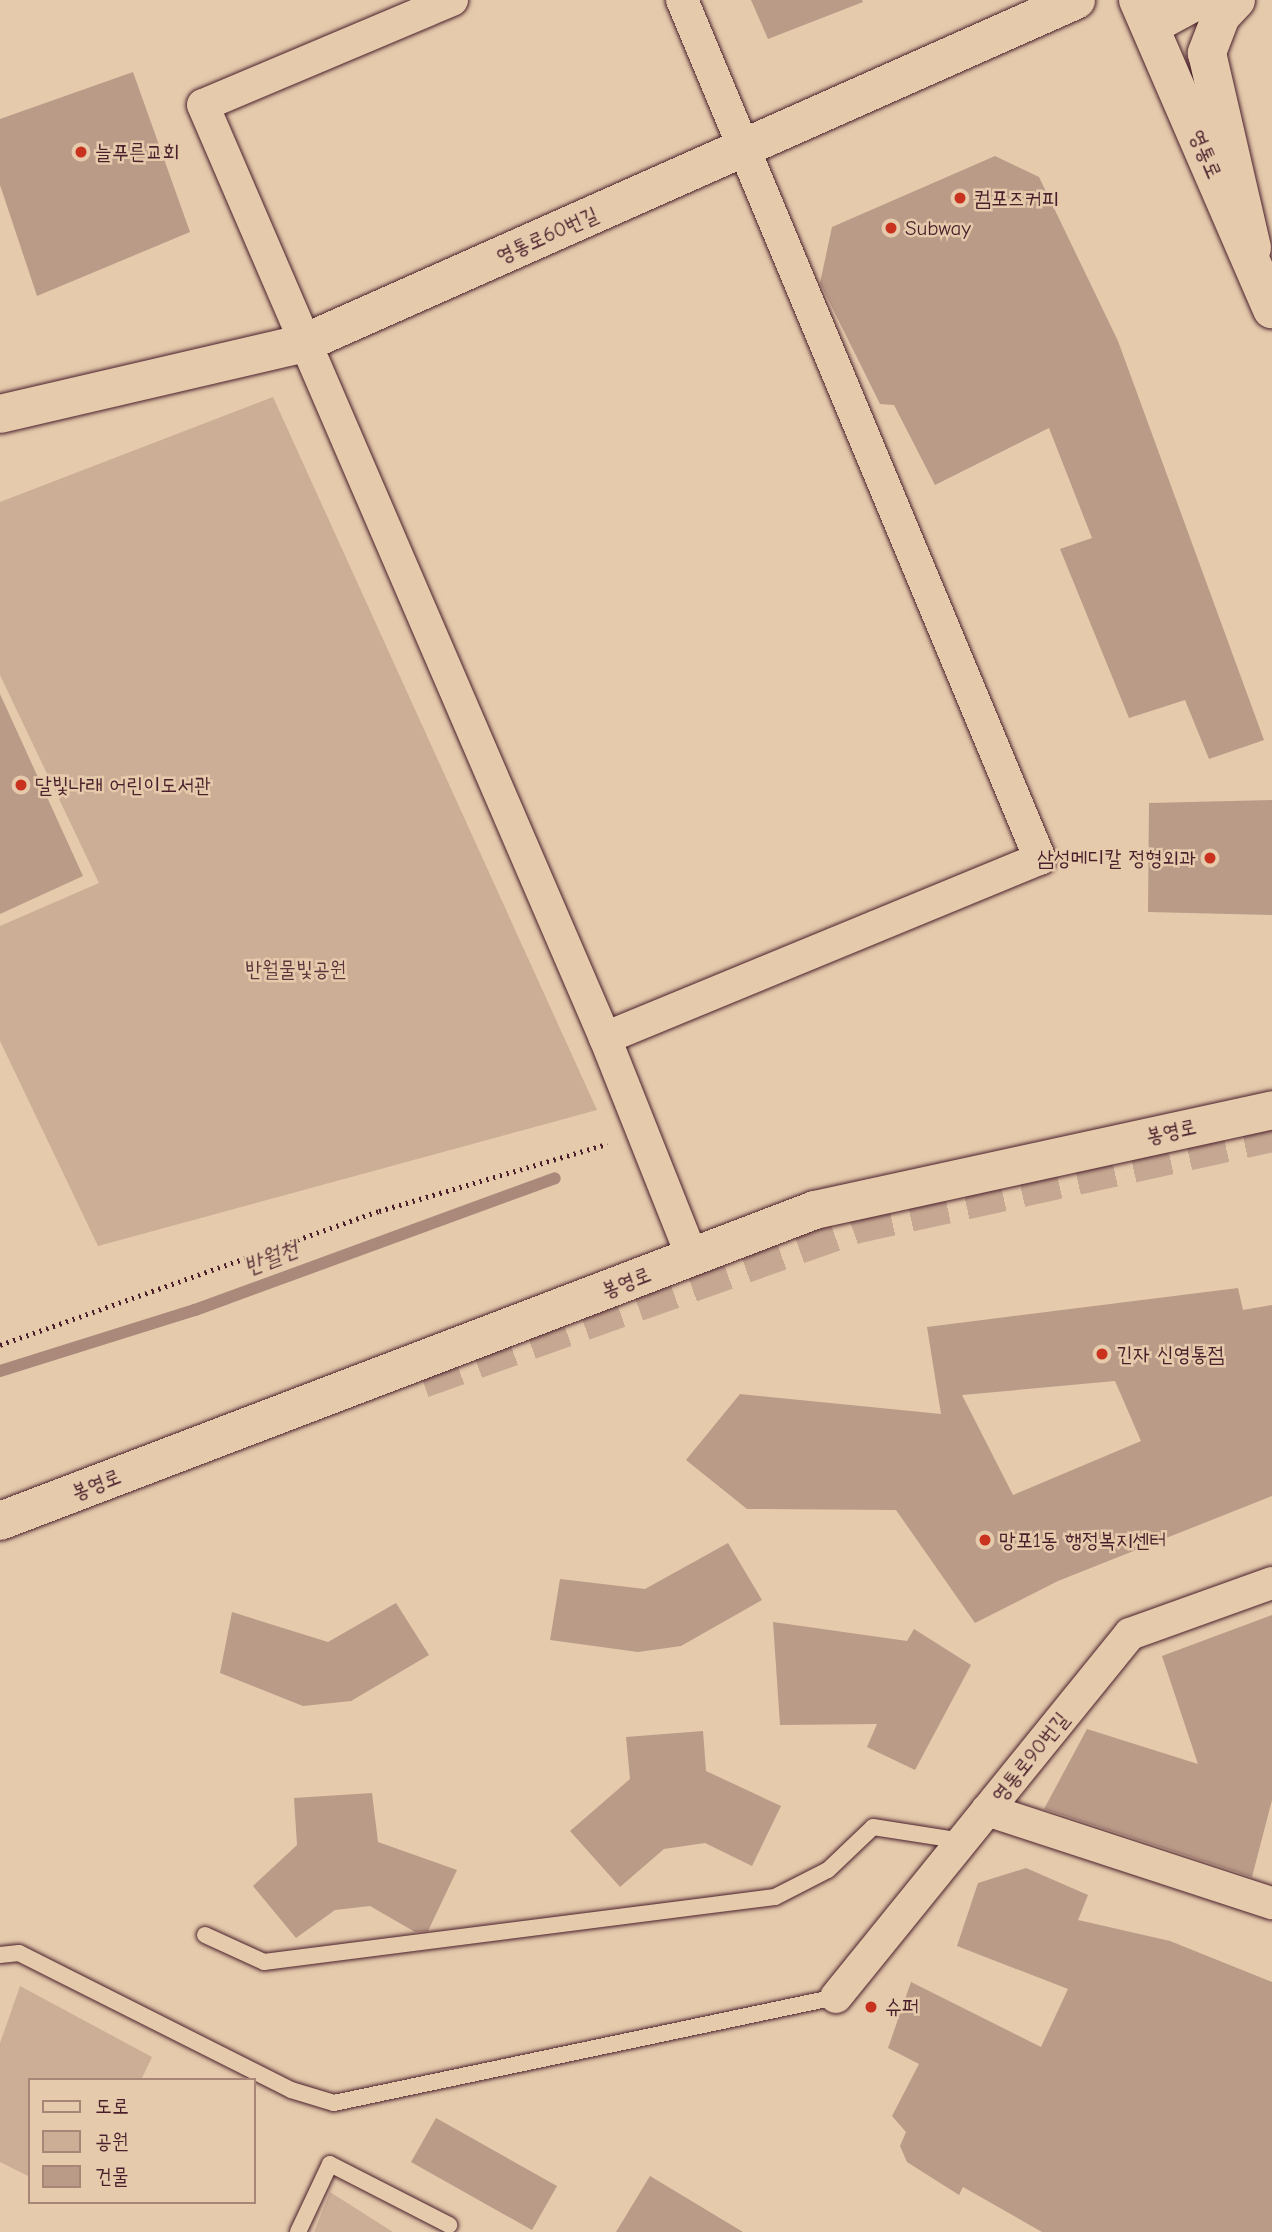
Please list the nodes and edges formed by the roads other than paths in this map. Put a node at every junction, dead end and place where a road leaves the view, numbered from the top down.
1 (452, 0) edge
2 (682, 0) edge
3 (1076, 0) edge
4 (1198, 0) edge
5 (1236, 0) edge
6 (417, 7) edge
7 (1145, 13) edge
8 (743, 148) junction
9 (1255, 271) junction
10 (1272, 309) edge
11 (302, 344) junction
12 (0, 414) edge
13 (605, 1038) junction
14 (1272, 1110) edge
15 (692, 1257) junction
16 (0, 1521) edge
17 (1272, 1583) edge
18 (987, 1810) junction
19 (962, 1841) junction
20 (1272, 1903) edge
21 (205, 1935) dead end
22 (0, 1955) edge
23 (836, 1997) joint
24 (449, 2225) dead end
25 (298, 2232) edge

1 - 6 street
2 - 8 street
3 - 8 main road, 영통로60번길
4 - 7 main road
5 - 9 main road
6 - 11 street
7 - 9 main road, 영통로
8 - 11 main road, 영통로60번길
8 - 13 street
9 - 10 main road, 영통로
11 - 12 main road, 영통로60번길
11 - 13 street
13 - 15 street
14 - 15 main road, 봉영로
15 - 16 main road, 봉영로
17 - 18 street, 영통로90번길
18 - 19 street, 영통로90번길
18 - 20 street
19 - 21 lane
19 - 23 street, 영통로90번길
22 - 23 lane
24 - 25 lane

